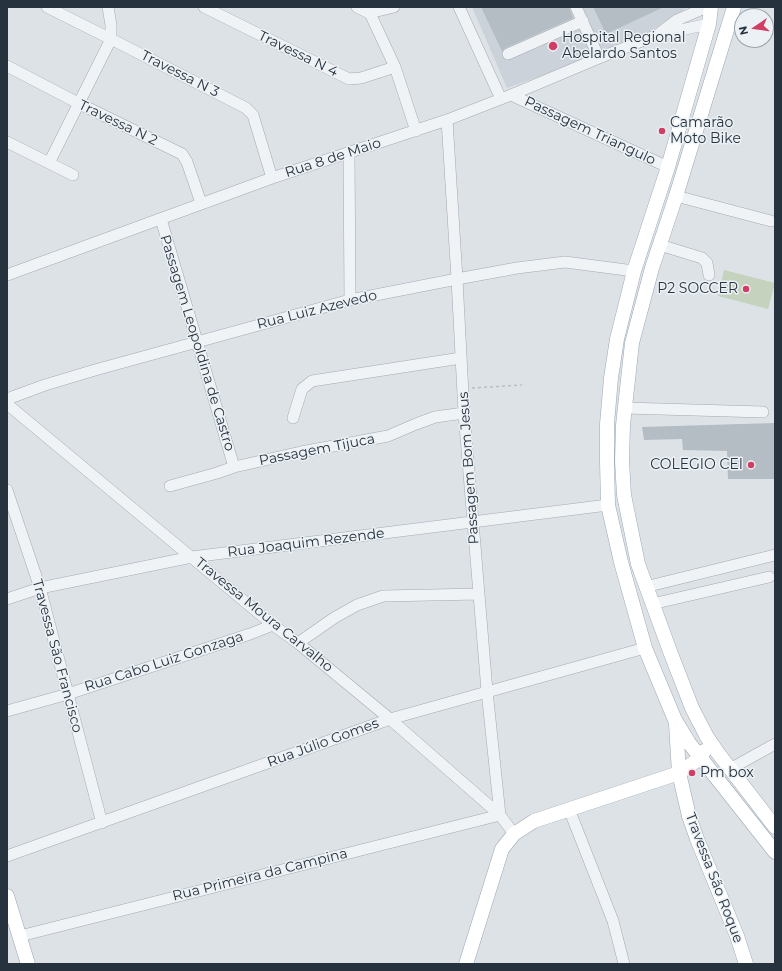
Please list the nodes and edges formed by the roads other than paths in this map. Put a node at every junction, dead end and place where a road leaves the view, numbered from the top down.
1 (47, 7) edge
2 (108, 7) edge
3 (204, 7) edge
4 (357, 7) edge
5 (459, 7) edge
6 (576, 7) edge
7 (707, 7) edge
8 (711, 7) edge
9 (747, 7) edge
10 (389, 8) edge
11 (368, 10) edge
12 (733, 10) edge
13 (582, 21) junction
14 (709, 24) junction
15 (657, 35) junction
16 (111, 38) junction
17 (508, 54) dead end
18 (599, 58) junction
19 (7, 66) edge
20 (395, 67) junction
21 (506, 97) junction
22 (78, 103) junction
23 (447, 120) junction
24 (416, 131) junction
25 (7, 142) edge
26 (349, 152) junction
27 (49, 163) junction
28 (668, 168) junction
29 (73, 175) dead end
30 (272, 178) junction
31 (676, 196) junction
32 (201, 203) junction
33 (161, 219) junction
34 (771, 221) dead end
35 (660, 245) junction
36 (634, 271) junction
37 (7, 275) edge
38 (709, 275) dead end
39 (457, 279) junction
40 (350, 300) junction
41 (617, 339) junction
42 (197, 342) junction
43 (632, 343) junction
44 (461, 358) junction
45 (7, 399) edge
46 (7, 404) edge
47 (625, 408) junction
48 (763, 412) dead end
49 (464, 413) junction
50 (293, 418) dead end
51 (234, 467) junction
52 (170, 486) dead end
53 (7, 490) edge
54 (608, 505) junction
55 (473, 522) junction
56 (633, 542) junction
57 (617, 546) junction
58 (775, 555) edge
59 (192, 557) junction
60 (769, 577) dead end
61 (646, 587) junction
62 (40, 588) junction
63 (479, 594) junction
64 (7, 599) edge
65 (652, 604) junction
66 (274, 625) junction
67 (666, 642) junction
68 (298, 643) junction
69 (645, 648) junction
70 (486, 691) junction
71 (68, 694) junction
72 (7, 711) edge
73 (390, 719) junction
74 (675, 720) junction
75 (707, 737) junction
76 (775, 744) edge
77 (700, 758) junction
78 (730, 769) junction
79 (679, 773) junction
80 (568, 809) junction
81 (500, 815) junction
82 (102, 823) junction
83 (775, 827) edge
84 (514, 834) junction
85 (775, 852) edge
86 (7, 856) edge
87 (7, 896) edge
88 (20, 936) junction
89 (28, 964) edge
90 (466, 964) edge
91 (624, 964) edge
92 (746, 964) edge

1 - 16 street, Travessa N 3
2 - 16 street
3 - 20 street, Travessa N 4
4 - 11 street
5 - 21 street
6 - 13 street
7 - 15 street, Rua 8 de Maio
8 - 14 main road
9 - 12 main road, Rua 8 de Maio
10 - 11 street
11 - 20 street
12 - 14 main road, Rua 8 de Maio
12 - 31 main road
13 - 17 street
13 - 18 street
14 - 15 street, Rua 8 de Maio
14 - 28 main road
15 - 18 street, Rua 8 de Maio
16 - 22 street
16 - 30 street, Travessa N 3
18 - 21 street, Rua 8 de Maio
19 - 22 street, Travessa N 2
20 - 24 street
21 - 23 street, Rua 8 de Maio
21 - 28 street, Passagem Triangulo
22 - 27 street
22 - 32 street, Travessa N 2
23 - 24 street, Rua 8 de Maio
23 - 39 street, Passagem Bom Jesus
24 - 26 street, Rua 8 de Maio
25 - 27 street
26 - 30 street, Rua 8 de Maio
26 - 40 street
27 - 29 street
28 - 36 main road
30 - 32 street, Rua 8 de Maio
31 - 34 street
31 - 35 main road
32 - 33 street, Rua 8 de Maio
33 - 37 street, Rua 8 de Maio
33 - 42 street, Passagem Leopoldina de Castro
35 - 38 street
35 - 43 main road
36 - 39 street, Rua Luiz Azevedo
36 - 41 main road
39 - 40 street, Rua Luiz Azevedo
39 - 44 street, Passagem Bom Jesus
40 - 42 street, Rua Luiz Azevedo
41 - 43 main road
41 - 54 main road
42 - 45 street, Rua Luiz Azevedo
42 - 51 street, Passagem Leopoldina de Castro
43 - 47 main road
44 - 49 street, Passagem Bom Jesus
44 - 50 street
46 - 59 street, Travessa Moura Carvalho
47 - 48 street
47 - 56 main road
49 - 51 street, Passagem Tijuca
49 - 55 street, Passagem Bom Jesus
51 - 52 street, Passagem Tijuca
53 - 62 street, Travessa São Francisco
54 - 55 street, Rua Joaquim Rezende
54 - 57 main road
55 - 59 street, Rua Joaquim Rezende
55 - 63 street, Passagem Bom Jesus
56 - 57 main road
56 - 61 main road
57 - 69 main road
58 - 61 street
59 - 62 street, Rua Joaquim Rezende
59 - 66 street, Travessa Moura Carvalho
60 - 65 street
61 - 65 main road
62 - 64 street, Rua Joaquim Rezende
62 - 71 street, Travessa São Francisco
63 - 68 street
63 - 70 street, Passagem Bom Jesus
65 - 67 main road
66 - 68 street, Travessa Moura Carvalho
66 - 71 street, Rua Cabo Luiz Gonzaga
67 - 69 main road
67 - 75 main road
68 - 73 street, Travessa Moura Carvalho
69 - 70 street, Rua Júlio Gomes
69 - 74 main road
70 - 73 street, Rua Júlio Gomes
70 - 81 street, Passagem Bom Jesus
71 - 72 street, Rua Cabo Luiz Gonzaga
71 - 82 street, Travessa São Francisco
73 - 81 street, Travessa Moura Carvalho
73 - 82 street, Rua Júlio Gomes
74 - 77 main road
74 - 79 main road, Travessa São Roque
75 - 77 main road
75 - 78 main road
76 - 78 street
77 - 79 main road
77 - 85 main road
78 - 83 main road
79 - 80 main road
79 - 92 main road, Travessa São Roque
80 - 84 main road
80 - 91 street
81 - 84 street, Travessa Moura Carvalho
81 - 88 street, Rua Primeira da Campina
82 - 86 street, Rua Júlio Gomes
84 - 90 main road
87 - 88 main road
88 - 89 main road

